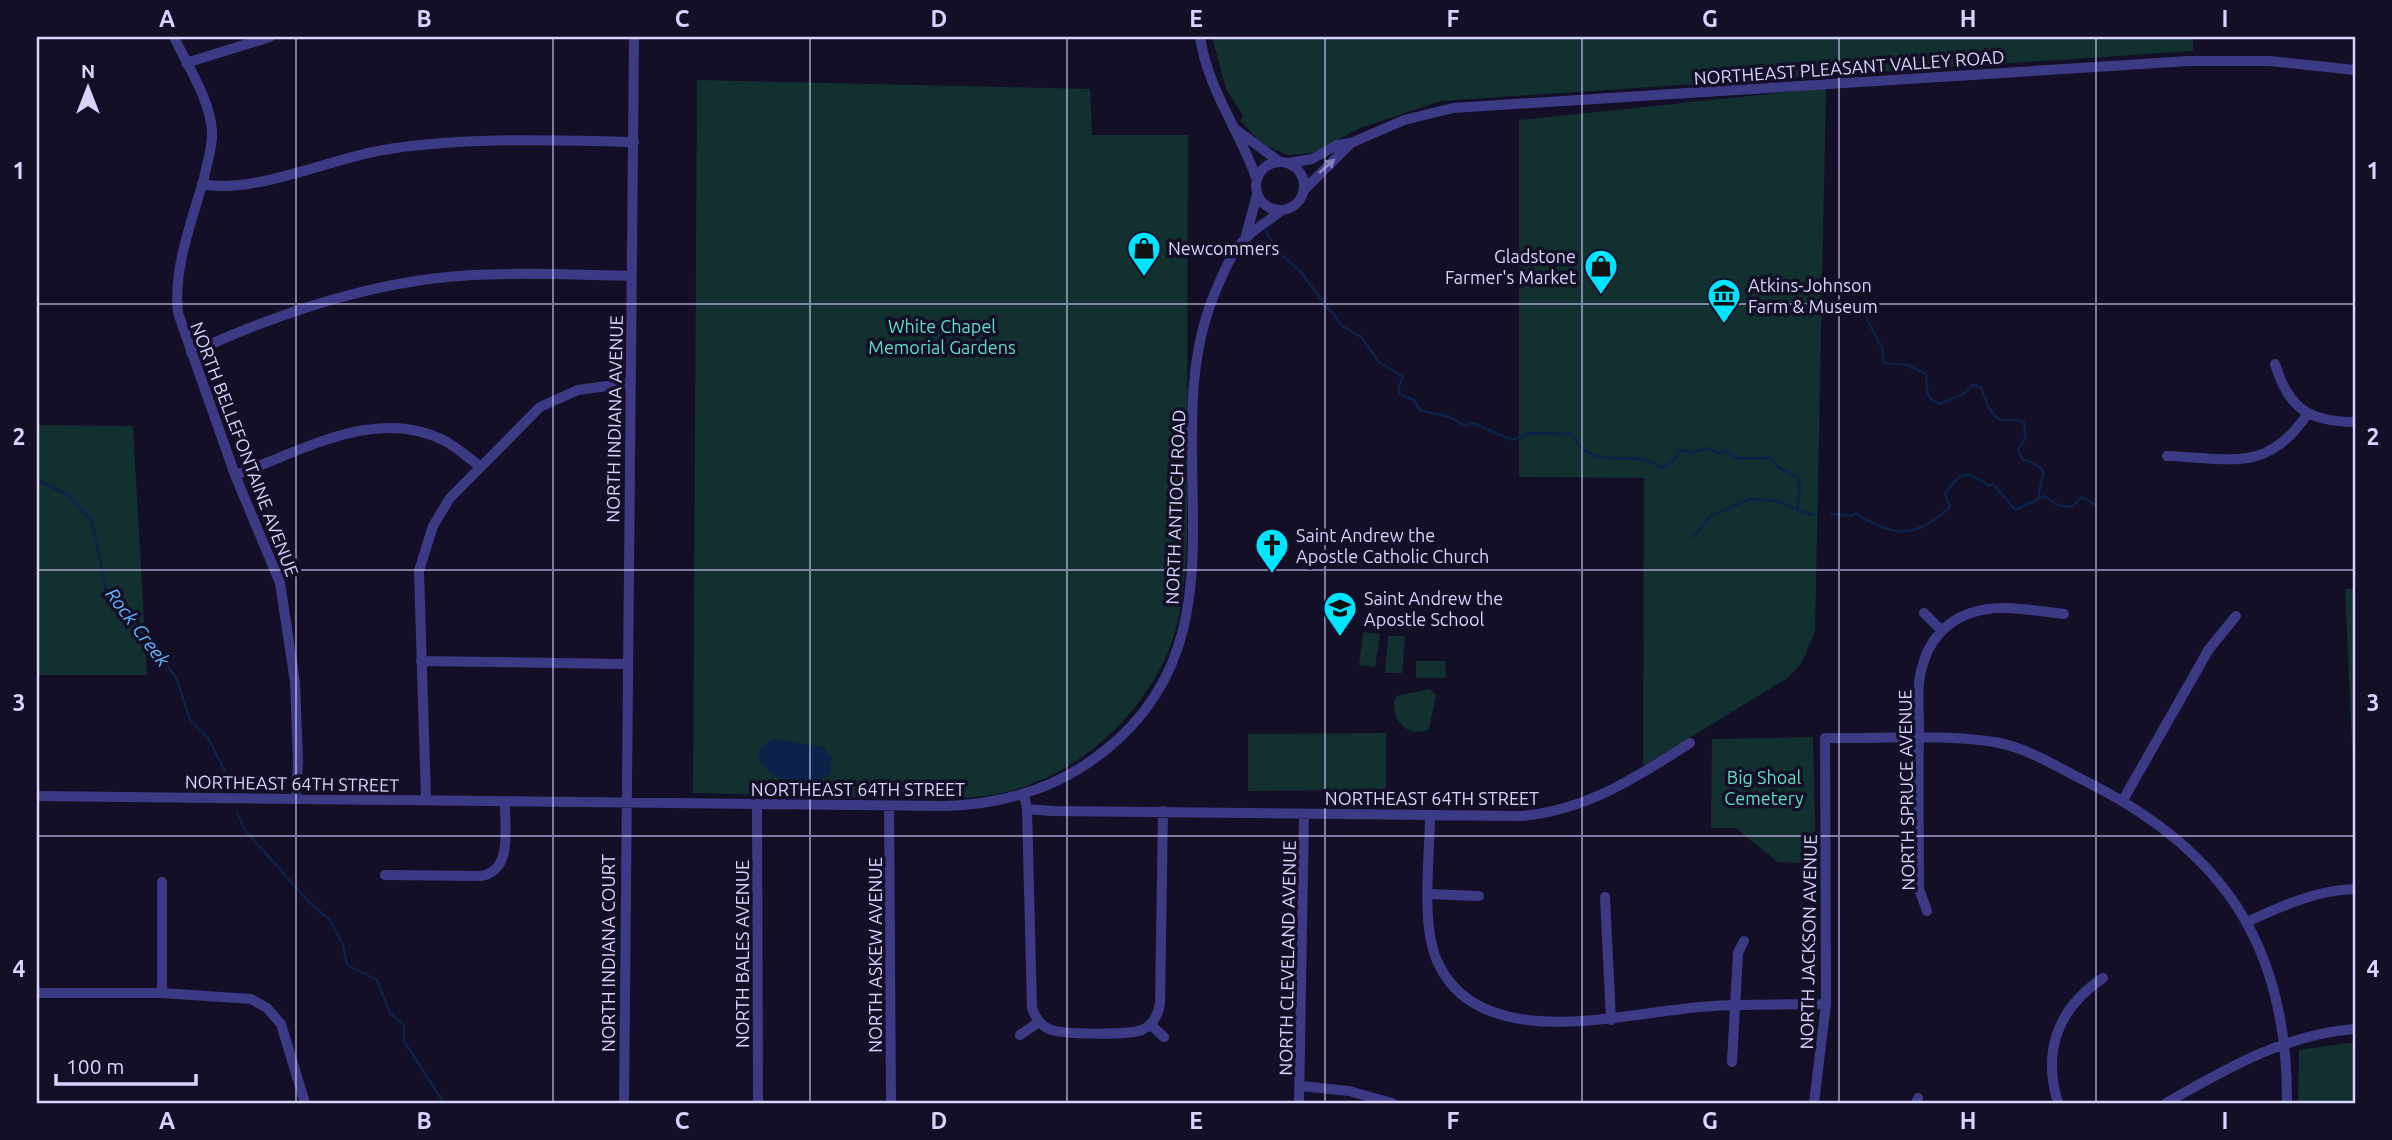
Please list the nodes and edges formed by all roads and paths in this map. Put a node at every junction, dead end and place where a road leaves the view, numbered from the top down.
1 (174, 37) edge
2 (270, 37) edge
3 (634, 37) edge
4 (1200, 37) edge
5 (186, 63) junction
6 (2355, 70) edge
7 (1235, 129) junction
8 (634, 142) junction
9 (1351, 143) junction
10 (1285, 163) junction
11 (1257, 180) junction
12 (202, 184) junction
13 (1304, 190) junction
14 (1258, 195) junction
15 (1282, 210) junction
16 (1245, 239) junction
17 (632, 276) junction
18 (191, 353) junction
19 (2275, 364) dead end
20 (629, 383) junction
21 (2308, 413) junction
22 (2355, 422) edge
23 (2167, 456) dead end
24 (480, 466) junction
25 (235, 475) junction
26 (1924, 613) dead end
27 (2064, 614) dead end
28 (2235, 616) dead end
29 (1942, 631) junction
30 (421, 661) junction
31 (627, 664) junction
32 (1919, 739) junction
33 (1690, 743) dead end
34 (1024, 794) junction
35 (37, 796) edge
36 (296, 799) junction
37 (426, 800) junction
38 (2123, 800) junction
39 (505, 801) junction
40 (624, 802) junction
41 (757, 805) junction
42 (889, 806) junction
43 (1027, 809) junction
44 (1163, 811) junction
45 (1304, 814) junction
46 (1430, 815) junction
47 (385, 875) dead end
48 (162, 882) dead end
49 (2355, 889) edge
50 (1429, 894) junction
51 (1479, 896) dead end
52 (1605, 897) dead end
53 (1927, 911) dead end
54 (2247, 922) junction
55 (1744, 941) dead end
56 (2103, 978) dead end
57 (37, 993) edge
58 (162, 993) junction
59 (1826, 1004) junction
60 (1735, 1007) junction
61 (1611, 1020) junction
62 (1040, 1022) junction
63 (1150, 1024) junction
64 (2355, 1029) edge
65 (1020, 1035) dead end
66 (1164, 1037) dead end
67 (2283, 1043) junction
68 (1732, 1062) dead end
69 (1301, 1086) junction
70 (305, 1103) edge
71 (624, 1103) edge
72 (758, 1103) edge
73 (891, 1103) edge
74 (1299, 1103) edge
75 (1392, 1103) edge
76 (1814, 1103) edge
77 (2058, 1103) edge
78 (2166, 1103) edge
79 (2287, 1103) edge

1 - 5 street, NORTH BELLEFONTAINE AVENUE
2 - 5 street
3 - 8 street, NORTH INDIANA AVENUE
4 - 7 street
5 - 12 street, NORTH BELLEFONTAINE AVENUE
6 - 9 street, NORTHEAST PLEASANT VALLEY ROAD
7 - 10 street
7 - 11 street
8 - 12 street
8 - 17 street, NORTH INDIANA AVENUE
9 - 10 street, NORTHEAST PLEASANT VALLEY ROAD
13 -> 9 street, NORTHEAST PLEASANT VALLEY ROAD
10 - 11 street
10 - 13 street
11 - 14 street
12 - 18 street, NORTH BELLEFONTAINE AVENUE
13 - 15 street
14 - 15 street
14 - 16 street, NORTH ANTIOCH ROAD
15 - 16 street, NORTH ANTIOCH ROAD
16 - 34 street, NORTH ANTIOCH ROAD
17 - 18 street
17 - 20 street, NORTH INDIANA AVENUE
18 - 25 street, NORTH BELLEFONTAINE AVENUE
19 - 21 street
20 - 24 street
20 - 31 street, NORTH INDIANA AVENUE
21 - 22 street
21 - 23 street
24 - 25 street
24 - 30 street
25 - 36 street, NORTH BELLEFONTAINE AVENUE
26 - 29 street
27 - 29 street, NORTH SPRUCE AVENUE
28 - 38 street
29 - 32 street, NORTH SPRUCE AVENUE
30 - 31 street
30 - 37 street
31 - 40 street, NORTH INDIANA AVENUE
32 - 38 street
32 - 53 street, NORTH SPRUCE AVENUE
32 - 59 street, NORTH JACKSON AVENUE
33 - 46 street, NORTHEAST 64TH STREET
34 - 42 street, NORTHEAST 64TH STREET
34 - 43 street
35 - 36 street, NORTHEAST 64TH STREET
36 - 37 street, NORTHEAST 64TH STREET
37 - 39 street, NORTHEAST 64TH STREET
38 - 54 street
39 - 40 street, NORTHEAST 64TH STREET
39 - 47 street
40 - 41 street, NORTHEAST 64TH STREET
40 - 71 street, NORTH INDIANA COURT
41 - 42 street, NORTHEAST 64TH STREET
41 - 72 street, NORTH BALES AVENUE
42 - 73 street, NORTH ASKEW AVENUE
43 - 44 street, NORTHEAST 64TH STREET
43 - 62 street
44 - 45 street, NORTHEAST 64TH STREET
44 - 63 street
45 - 46 street, NORTHEAST 64TH STREET
45 - 69 street, NORTH CLEVELAND AVENUE
46 - 50 street
48 - 58 street
49 - 54 street
50 - 51 street
50 - 61 street
52 - 61 street
54 - 67 street
55 - 60 street
56 - 77 street
57 - 58 street
58 - 70 street
59 - 60 street
59 - 76 street, NORTH JACKSON AVENUE
60 - 61 street
60 - 68 street
62 - 63 street
62 - 65 street
63 - 66 street
64 - 67 street
67 - 78 street
67 - 79 street
69 - 74 street, NORTH CLEVELAND AVENUE
69 - 75 street

